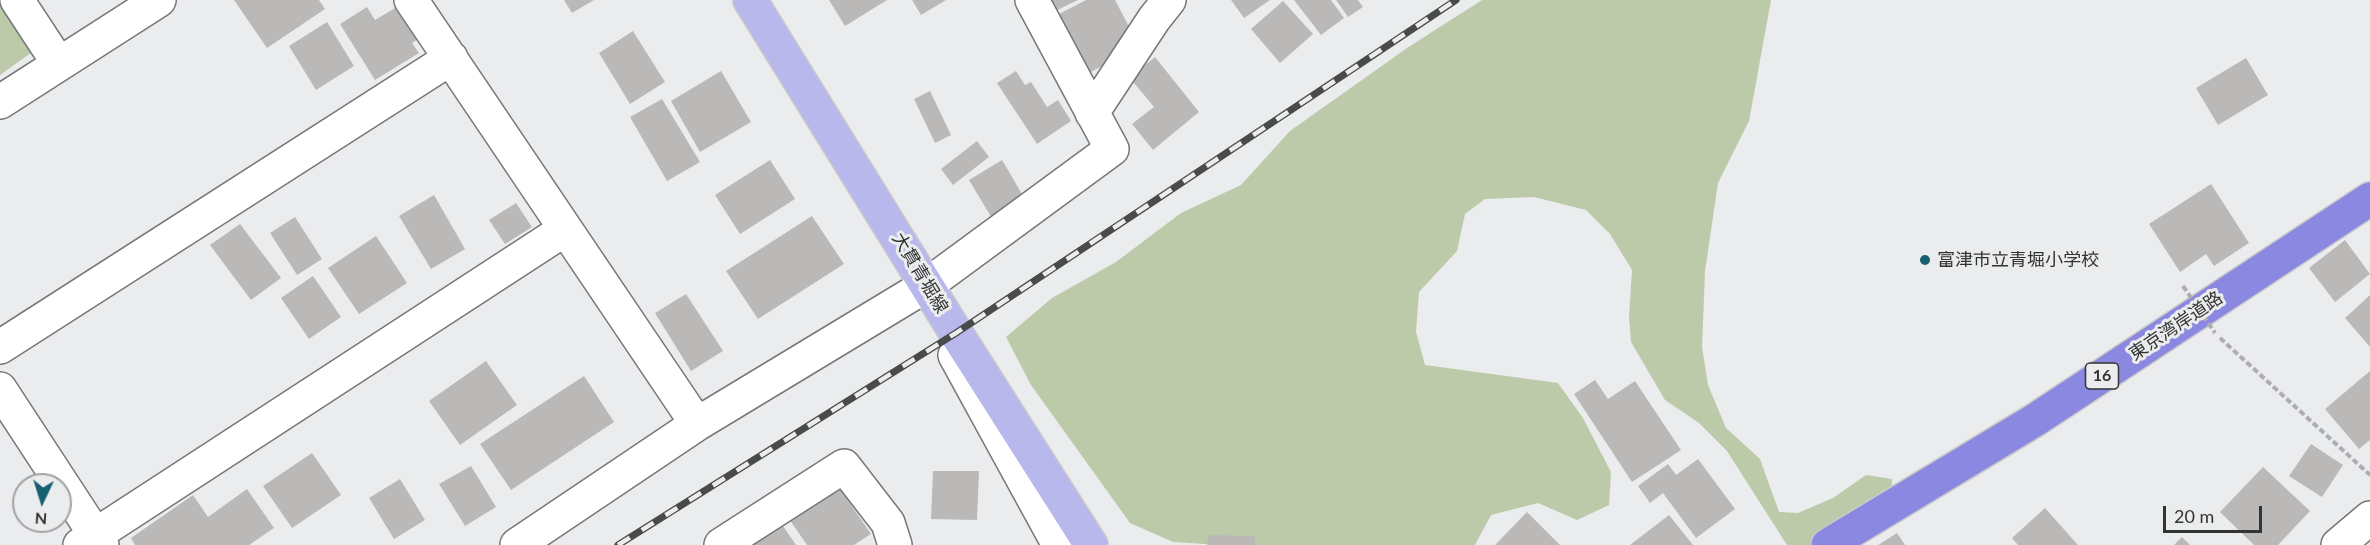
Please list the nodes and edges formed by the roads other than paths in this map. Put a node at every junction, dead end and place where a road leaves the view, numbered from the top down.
1 (16, 0) edge
2 (159, 0) edge
3 (411, 0) edge
4 (750, 0) edge
5 (1032, 0) edge
6 (1169, 0) edge
7 (451, 58) junction
8 (59, 64) junction
9 (0, 102) edge
10 (1092, 113) junction
11 (2370, 199) edge
12 (564, 230) junction
13 (927, 285) junction
14 (956, 333) junction
15 (0, 346) edge
16 (0, 389) edge
17 (697, 424) junction
18 (2370, 518) edge
19 (92, 542) edge
20 (517, 545) edge
21 (721, 545) edge
22 (895, 545) edge
23 (1059, 545) edge
24 (1091, 545) edge
25 (1828, 545) edge
26 (2338, 545) edge

1 - 8 street
2 - 8 street
3 - 7 street
4 - 13 main road, 大貫青堀線
5 - 10 street
6 - 10 street
7 - 12 street
7 - 15 street
8 - 9 street
10 - 13 street
11 - 25 highway, 東京湾岸道路 / 16
12 - 17 street
12 - 19 street
13 - 14 main road, 大貫青堀線
13 - 17 street
14 - 23 street
14 - 24 main road, 大貫青堀線
16 - 19 street
17 - 20 street
18 - 26 street
21 - 22 street

